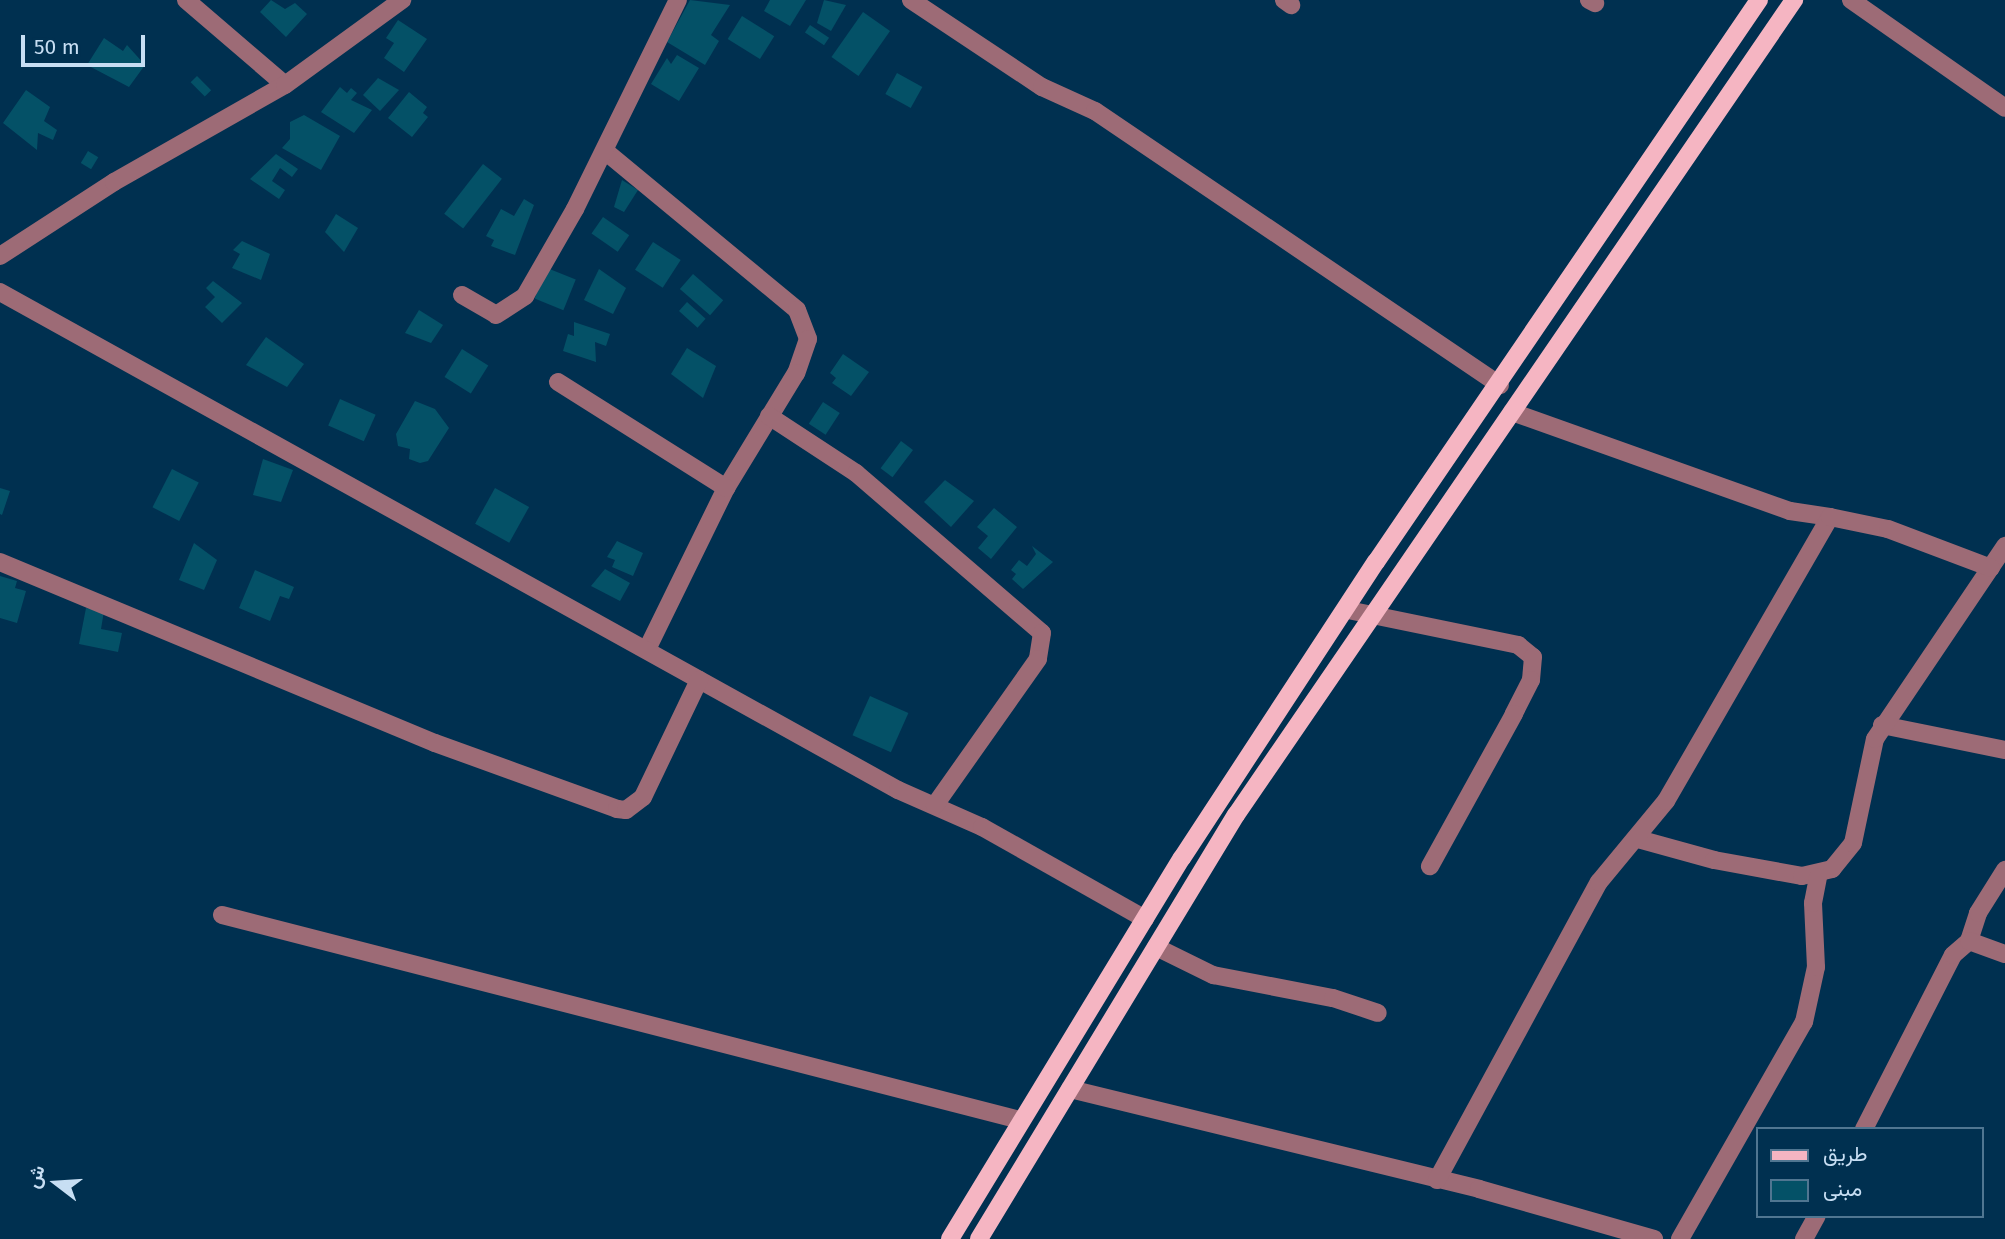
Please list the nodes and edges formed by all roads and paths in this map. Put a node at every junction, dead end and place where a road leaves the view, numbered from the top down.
1 (186, 0) edge
2 (402, 0) edge
3 (678, 0) edge
4 (911, 0) edge
5 (1759, 0) edge
6 (1794, 0) edge
7 (1851, 0) edge
8 (285, 85) junction
9 (2005, 108) edge
10 (605, 151) junction
11 (0, 256) edge
12 (0, 292) edge
13 (462, 295) dead end
14 (558, 382) dead end
15 (1500, 386) junction
16 (1512, 412) junction
17 (769, 416) junction
18 (726, 488) junction
19 (1830, 517) junction
20 (2005, 546) edge
21 (0, 562) edge
22 (1991, 568) junction
23 (1348, 610) junction
24 (1373, 615) junction
25 (647, 649) junction
26 (699, 680) junction
27 (1882, 725) junction
28 (2005, 750) edge
29 (934, 805) junction
30 (1638, 839) junction
31 (1430, 866) dead end
32 (2005, 870) edge
33 (1818, 877) junction
34 (222, 915) dead end
35 (1145, 919) junction
36 (1969, 942) junction
37 (1156, 947) junction
38 (2005, 954) edge
39 (1378, 1013) dead end
40 (1070, 1089) junction
41 (1020, 1120) junction
42 (1865, 1127) edge
43 (1437, 1180) junction
44 (1816, 1218) edge
45 (950, 1239) edge
46 (979, 1239) edge
47 (1654, 1239) edge
48 (1680, 1239) edge
49 (1804, 1239) edge

1 - 8 street
2 - 8 street
3 - 10 street
4 - 15 street
5 - 15 main road
6 - 16 main road
7 - 9 street
8 - 11 street
10 - 13 street
10 - 17 street
12 - 25 street
14 - 18 street
15 - 23 main road
16 - 19 street
16 - 24 main road
17 - 18 street
17 - 29 street
18 - 25 street
19 - 22 street
19 - 30 street
20 - 22 street
21 - 26 street
22 - 27 street
23 - 24 street
23 - 35 main road
24 - 31 street
24 - 37 main road
25 - 26 street
26 - 29 street
27 - 28 street
27 - 33 street
29 - 35 street
30 - 33 street
30 - 43 street
32 - 36 street
33 - 48 street
34 - 41 street
35 - 41 main road
36 - 38 street
36 - 42 street
37 - 39 street
37 - 40 main road
40 - 43 street
40 - 46 main road
41 - 45 main road
43 - 47 street
44 - 49 street

